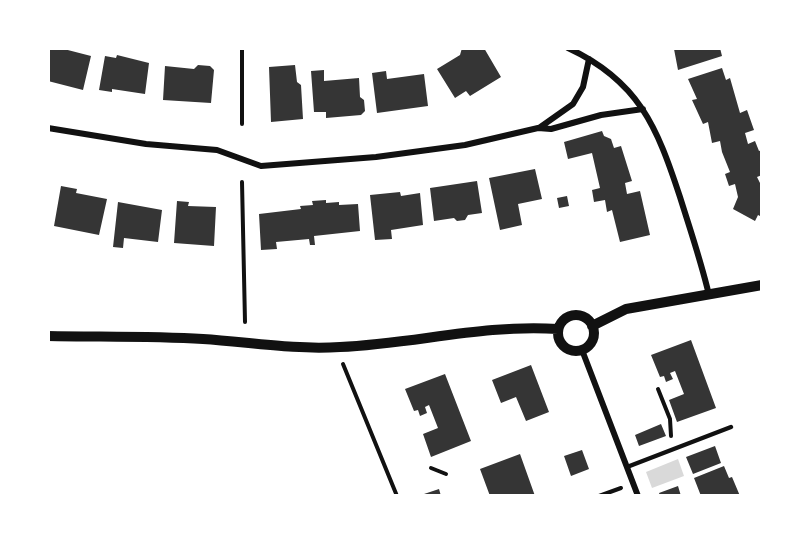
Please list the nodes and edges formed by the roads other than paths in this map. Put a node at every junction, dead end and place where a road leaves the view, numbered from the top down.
1 (568, 48) edge
2 (589, 59) junction
3 (643, 109) junction
4 (48, 128) edge
5 (538, 128) junction
6 (762, 285) edge
7 (709, 294) junction
8 (592, 326) junction
9 (558, 329) junction
10 (48, 336) edge
11 (582, 350) junction
12 (731, 427) dead end
13 (627, 467) junction
14 (638, 496) edge

1 - 2 street
2 - 3 street
2 - 5 street
3 - 5 street
3 - 7 street
4 - 5 street
6 - 7 street
7 - 8 street
8 - 9 street
8 - 11 street
9 - 10 street
9 - 11 street
11 - 13 street
12 - 13 lane
13 - 14 street

